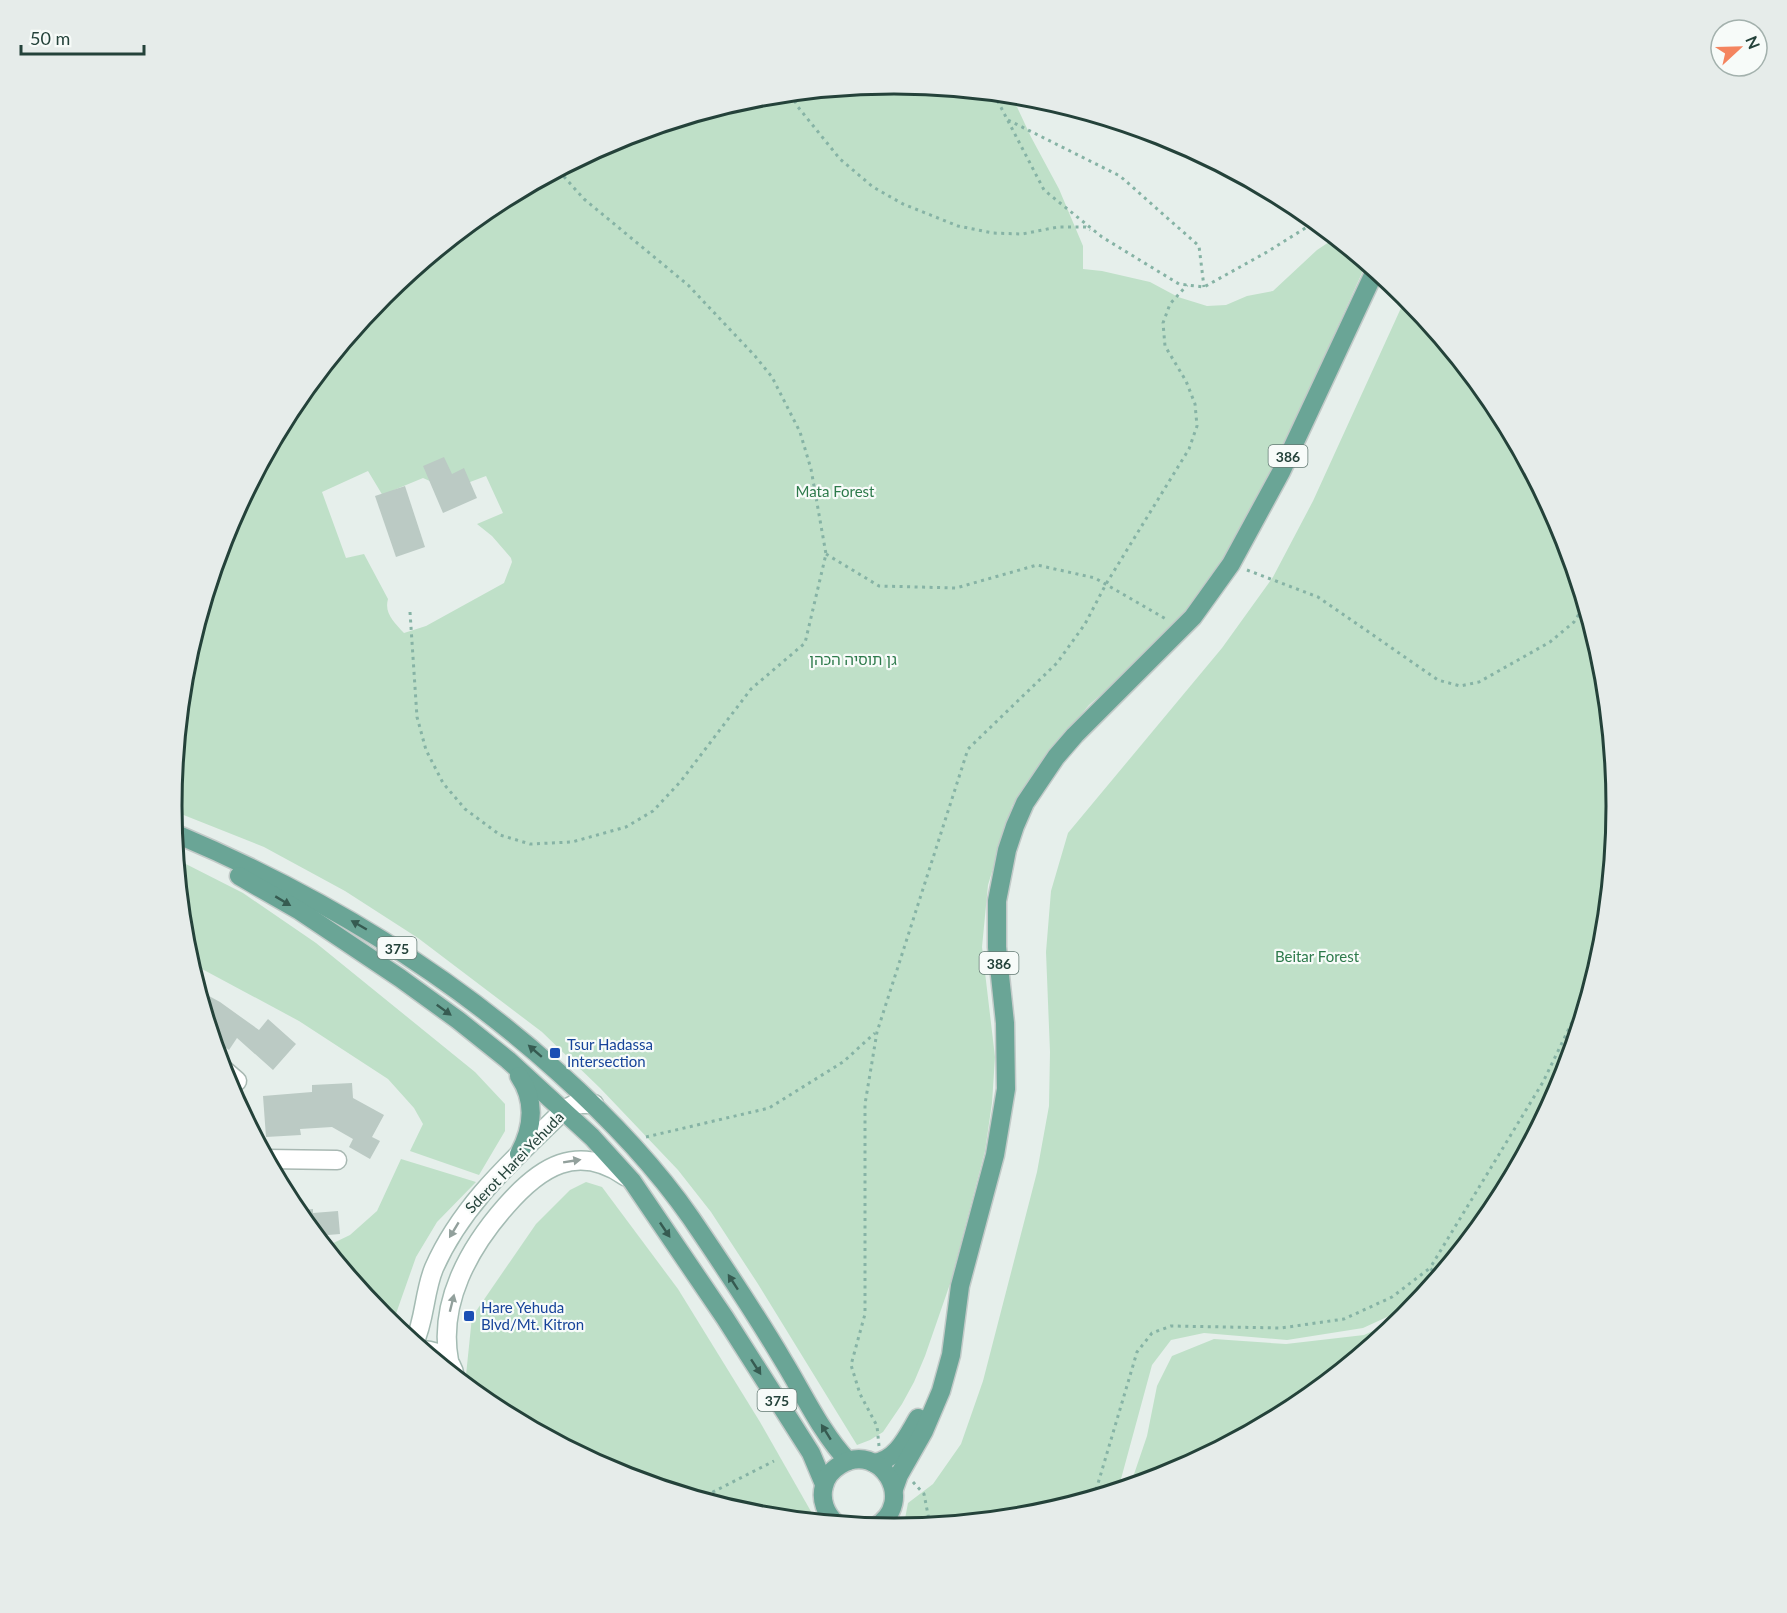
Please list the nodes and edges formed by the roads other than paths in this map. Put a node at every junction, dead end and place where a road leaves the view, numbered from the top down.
1 (1371, 278) edge
2 (183, 836) edge
3 (183, 849) edge
4 (508, 1060) junction
5 (594, 1104) junction
6 (564, 1110) junction
7 (519, 1154) junction
8 (275, 1159) edge
9 (337, 1160) dead end
10 (632, 1181) junction
11 (416, 1335) edge
12 (951, 1355) junction
13 (451, 1363) edge
14 (848, 1461) junction
15 (880, 1461) junction
16 (897, 1480) junction
17 (824, 1484) junction
18 (831, 1515) edge
19 (886, 1518) edge

1 - 12 main road, 386
5 -> 2 main road, 375
3 -> 4 main road, 375
4 - 6 main road, 375
4 - 7 main road
5 - 6 street, Sderot Harei Yehuda
14 -> 5 main road, 375
6 - 7 street, Sderot Harei Yehuda
6 - 10 main road, 375
7 -> 11 street, Sderot Harei Yehuda
8 - 9 street
13 -> 10 street, Sderot Harei Yehuda
10 -> 17 main road, 375
12 - 15 main road, 386
12 - 16 main road, 386
14 - 15 main road
14 - 17 main road
15 - 16 main road
16 - 19 main road
17 - 18 main road, 375

